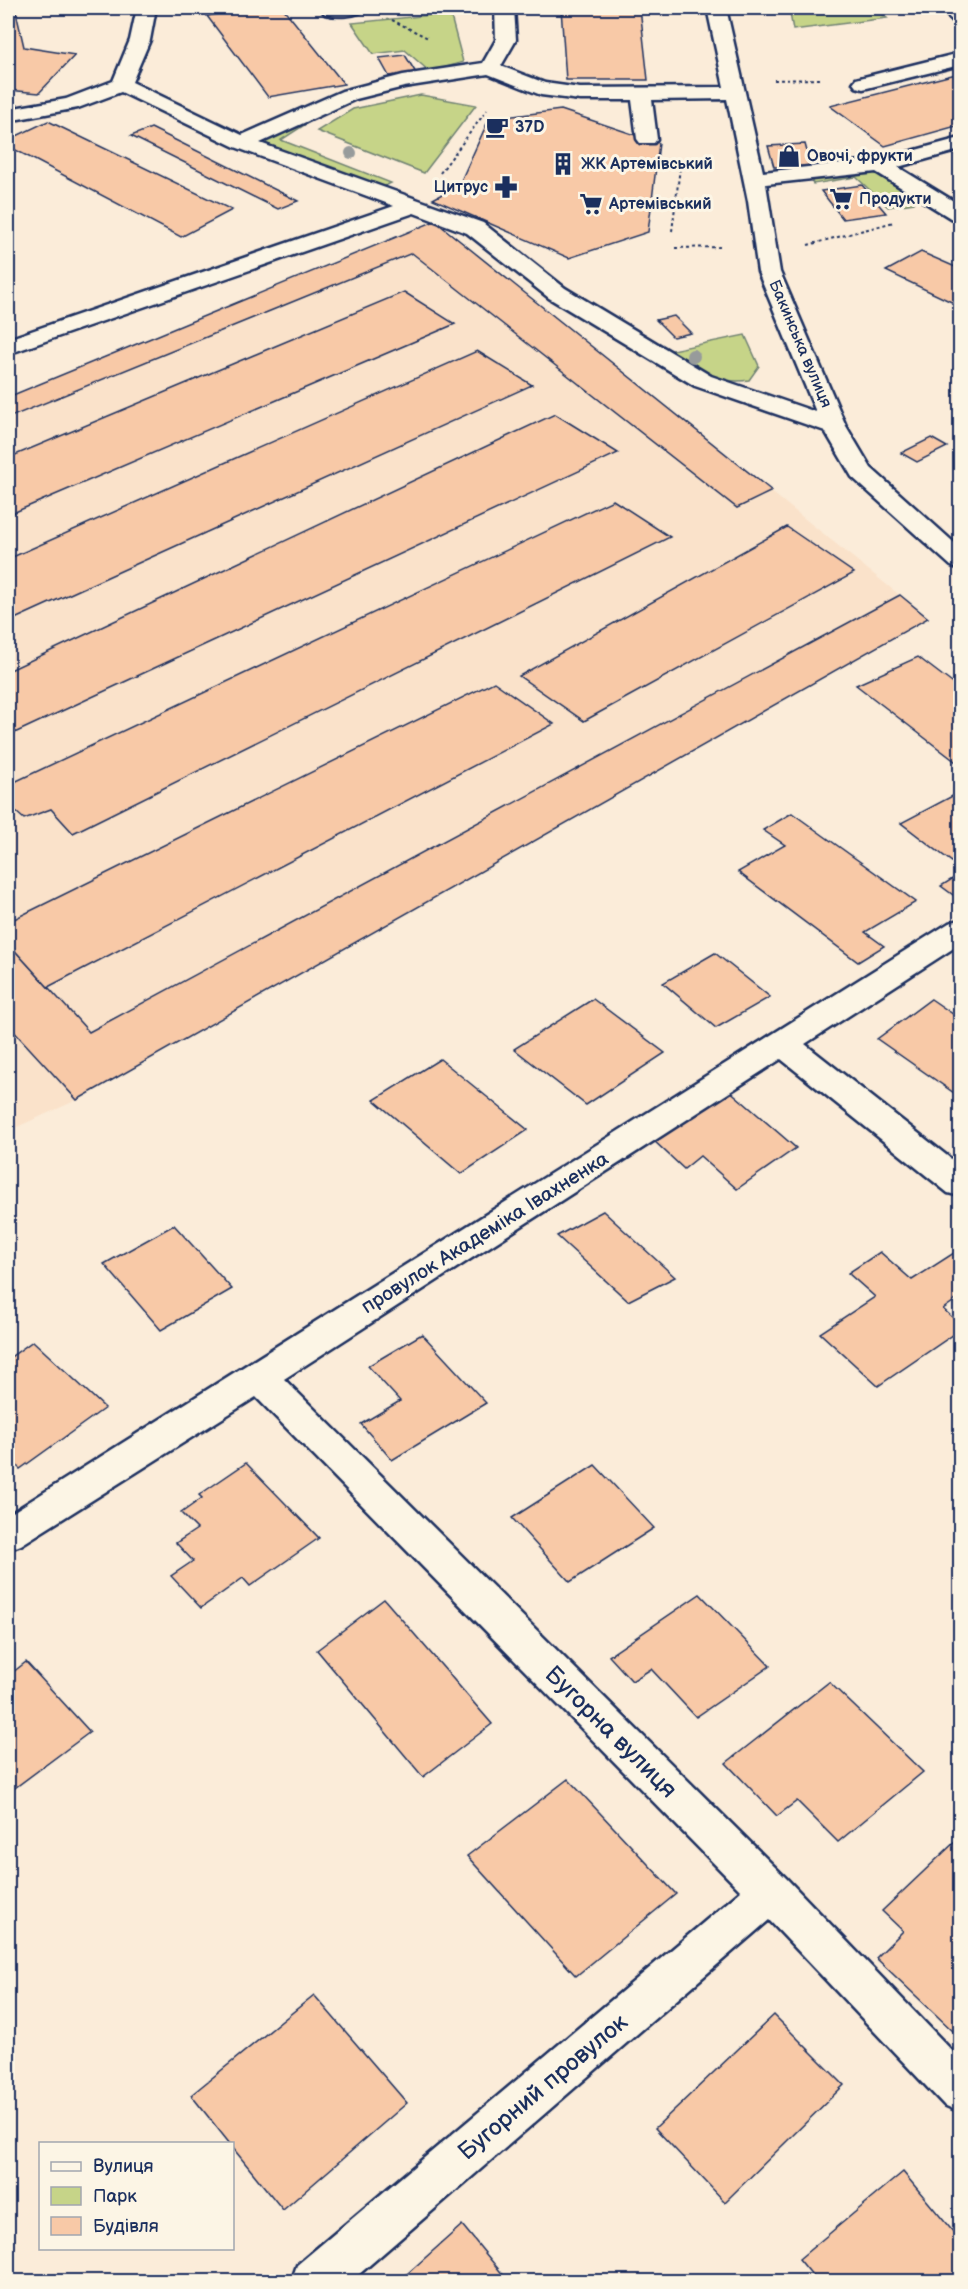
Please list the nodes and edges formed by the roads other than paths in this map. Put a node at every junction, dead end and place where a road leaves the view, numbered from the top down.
1 (146, 8) edge
2 (356, 8) edge
3 (504, 8) edge
4 (717, 8) edge
5 (948, 8) edge
6 (332, 10) road end
7 (960, 16) edge
8 (960, 59) edge
9 (490, 68) junction
10 (863, 83) dead end
11 (121, 85) junction
12 (733, 87) junction
13 (641, 93) junction
14 (8, 115) edge
15 (647, 139) dead end
16 (242, 143) junction
17 (960, 144) edge
18 (888, 163) junction
19 (754, 178) junction
20 (414, 206) junction
21 (954, 211) edge
22 (8, 347) edge
23 (834, 426) junction
24 (960, 561) edge
25 (960, 930) edge
26 (783, 1044) junction
27 (960, 1184) edge
28 (259, 1377) junction
29 (8, 1534) edge
30 (771, 1892) junction
31 (960, 2090) edge
32 (314, 2282) edge

1 - 11 street
2 - 6 street
3 - 9 street
4 - 12 street, Бакинська вулиця
5 - 7 street
8 - 10 street
9 - 13 street
9 - 16 street
11 - 14 street
11 - 16 street
12 - 13 street
12 - 19 street, Бакинська вулиця
13 - 15 street
16 - 20 street
17 - 18 street
18 - 19 street
18 - 21 street
19 - 23 street, Бакинська вулиця
20 - 22 street
20 - 23 street
23 - 24 street, Бакинська вулиця
25 - 26 street, провулок Академіка Івахненка
26 - 27 street
26 - 28 street, провулок Академіка Івахненка
28 - 29 street, провулок Академіка Івахненка
28 - 30 street, Бугорна вулиця
30 - 31 street, Бугорна вулиця
30 - 32 street, Бугорний провулок

